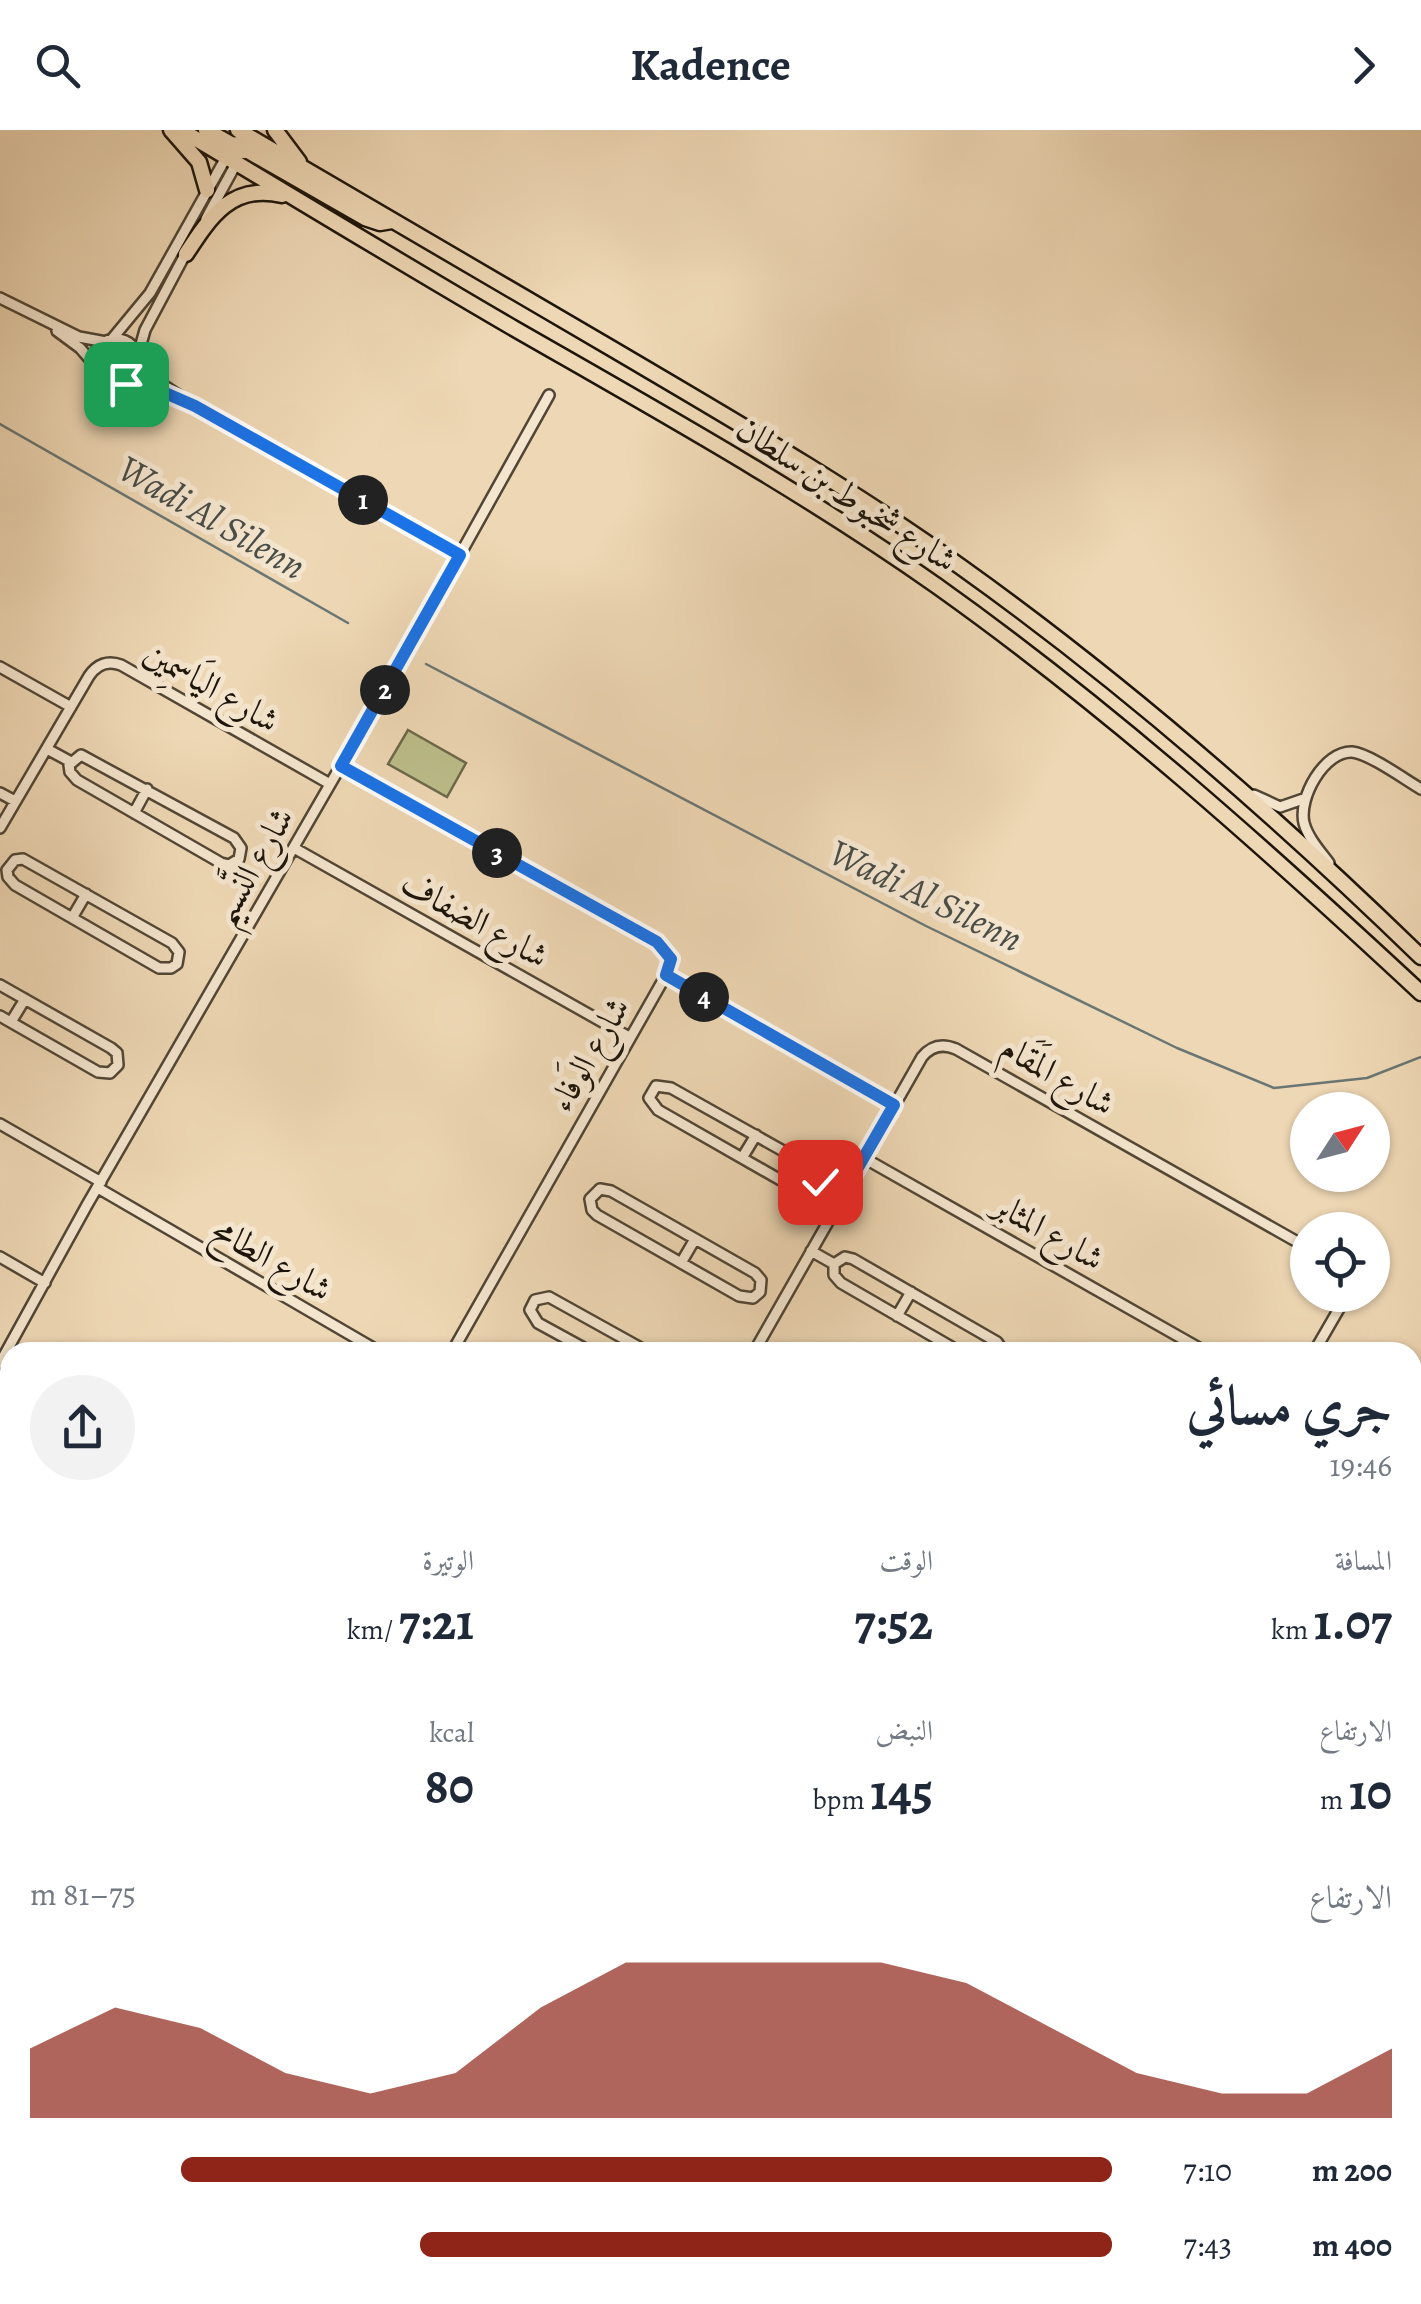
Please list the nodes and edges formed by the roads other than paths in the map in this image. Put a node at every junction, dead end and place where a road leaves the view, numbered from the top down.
1 (170, 130) edge
2 (181, 130) edge
3 (206, 130) edge
4 (275, 130) edge
5 (241, 142) edge
6 (306, 170) junction
7 (207, 190) junction
8 (295, 198) junction
9 (392, 221) junction
10 (186, 254) junction
11 (0, 298) edge
12 (38, 319) junction
13 (109, 340) junction
14 (139, 359) junction
15 (93, 363) junction
16 (126, 384) junction
17 (549, 395) dead end
18 (195, 406) junction
19 (460, 555) junction
20 (0, 667) edge
21 (70, 708) junction
22 (47, 749) junction
23 (71, 762) junction
24 (341, 766) junction
25 (330, 784) junction
26 (1235, 784) junction
27 (1421, 789) edge
28 (148, 790) junction
29 (0, 792) edge
30 (1306, 798) junction
31 (15, 801) junction
32 (134, 813) junction
33 (0, 828) edge
34 (294, 848) junction
35 (4, 864) edge
36 (1339, 877) junction
37 (86, 894) junction
38 (72, 918) junction
39 (1421, 957) edge
40 (666, 975) junction
41 (0, 985) edge
42 (1419, 991) edge
43 (24, 999) junction
44 (0, 1016) edge
45 (11, 1022) junction
46 (629, 1038) junction
47 (894, 1105) junction
48 (0, 1124) edge
49 (756, 1135) junction
50 (742, 1158) junction
51 (864, 1158) junction
52 (818, 1186) junction
53 (98, 1188) junction
54 (841, 1197) junction
55 (1290, 1238) edge
56 (695, 1239) junction
57 (811, 1251) junction
58 (0, 1258) edge
59 (681, 1263) junction
60 (834, 1264) junction
61 (44, 1283) junction
62 (760, 1292) junction
63 (911, 1292) junction
64 (782, 1304) junction
65 (1337, 1312) edge
66 (897, 1316) junction
67 (12, 1342) edge
68 (362, 1342) edge
69 (458, 1342) edge
70 (573, 1342) edge
71 (623, 1342) edge
72 (760, 1342) edge
73 (942, 1342) edge
74 (997, 1342) edge
75 (1188, 1342) edge
76 (1320, 1342) edge

1 - 7 main road
2 - 5 main road, شارع شخبوط بن سلطان
3 - 5 main road
4 - 6 main road
5 - 6 main road, شارع شخبوط بن سلطان
5 - 7 street
5 - 8 main road, شارع شخبوط بن سلطان
5 - 9 main road
5 - 10 street
6 - 9 main road, شارع شخبوط بن سلطان
7 - 13 street
8 - 10 main road
8 - 42 main road, شارع شخبوط بن سلطان
9 - 26 main road, شارع شخبوط بن سلطان
10 - 14 street
11 - 12 street
12 - 13 street
12 - 15 street
13 - 14 street
13 - 15 street
14 - 16 street
14 - 18 street
15 - 16 street
16 - 18 street
17 - 19 street, شارع النَّسيم
18 - 19 street
19 - 24 street, شارع النَّسيم
20 - 21 street
21 - 22 street, شارع اليَاسمِين
21 - 25 street, شارع اليَاسمِين
22 - 23 street
22 - 31 street, شارع اليَاسمِين
23 - 28 street
23 - 32 street
24 - 25 street, شارع النَّسيم
24 - 40 street, شارع الوَفاء
25 - 34 street, شارع النَّسيم
26 - 30 street
26 - 36 main road, شارع شخبوط بن سلطان
27 - 30 street
28 - 32 street
28 - 32 street
29 - 31 street
30 - 36 street
31 - 33 street, شارع اليَاسمِين
34 - 46 street, شارع الضفاف
34 - 53 street, شارع النَّسيم
35 - 37 street
35 - 38 street
36 - 39 main road, شارع شخبوط بن سلطان
37 - 38 street
37 - 38 street
40 - 46 street, شارع الوَفاء
40 - 47 street
41 - 43 street
43 - 45 street
43 - 45 street
44 - 45 street
46 - 69 street, شارع الوَفاء
47 - 51 street, شارع المَقَام
47 - 55 street, شارع المَقَام
48 - 53 street, شارع الطامح
49 - 50 street
49 - 50 street
49 - 52 street
50 - 52 street
51 - 54 street, شارع المَقَام
51 - 75 street, شارع المثابر
52 - 54 street
53 - 61 street, شارع النَّسيم
53 - 68 street, شارع الطامح
54 - 57 street, شارع المَقَام
56 - 59 street
56 - 59 street
56 - 62 street
57 - 60 street
57 - 64 street, شارع المَقَام
58 - 61 street
59 - 62 street
60 - 63 street
60 - 66 street
61 - 67 street, شارع النَّسيم
62 - 64 street
63 - 66 street
63 - 74 street
64 - 72 street, شارع المَقَام
65 - 76 street
66 - 73 street
70 - 71 street

